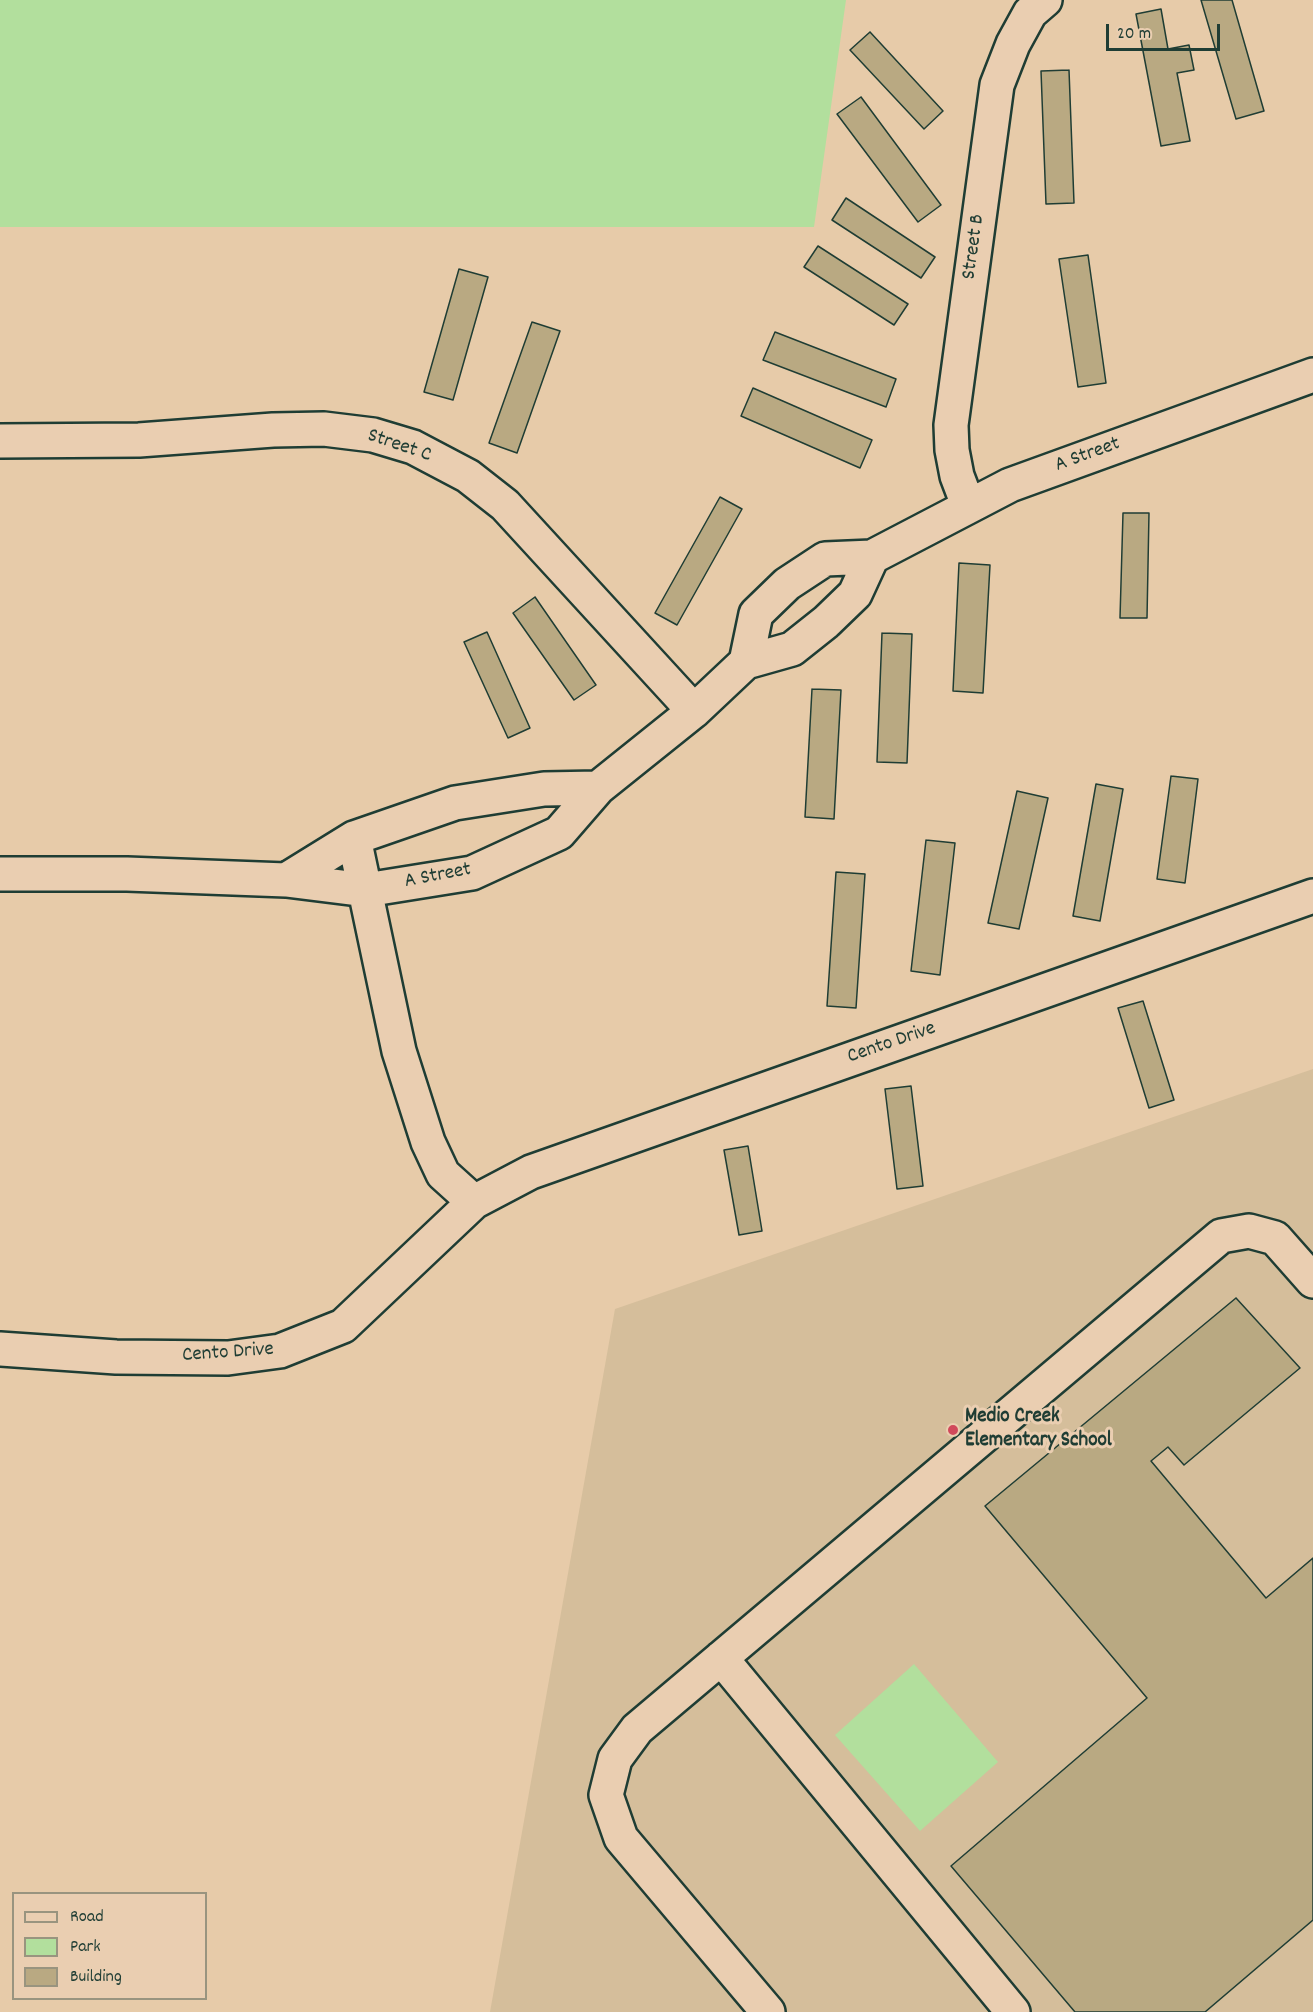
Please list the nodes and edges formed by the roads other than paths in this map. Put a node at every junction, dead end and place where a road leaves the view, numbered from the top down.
1 (1045, 0) edge
2 (1313, 375) edge
3 (0, 441) edge
4 (968, 505) junction
5 (872, 557) junction
6 (746, 662) junction
7 (694, 711) junction
8 (598, 788) junction
9 (354, 838) junction
10 (0, 874) edge
11 (286, 880) junction
12 (366, 890) junction
13 (1313, 896) edge
14 (474, 1202) junction
15 (1313, 1281) edge
16 (0, 1349) edge
17 (721, 1658) junction
18 (768, 2012) edge
19 (1013, 2012) edge

1 - 4 street, Street B
2 - 4 street, A Street
3 - 7 street, Street C
4 - 5 street, A Street
5 - 6 street, A Street
5 - 6 street, A Street
6 - 7 street, A Street
7 - 8 street, A Street
8 - 9 street
8 - 12 street, A Street
9 - 11 street
9 - 12 street
10 - 11 street, A Street
11 - 12 street, A Street
12 - 14 street
13 - 14 street, Cento Drive
14 - 16 street, Cento Drive
15 - 17 street
17 - 18 street
17 - 19 street

